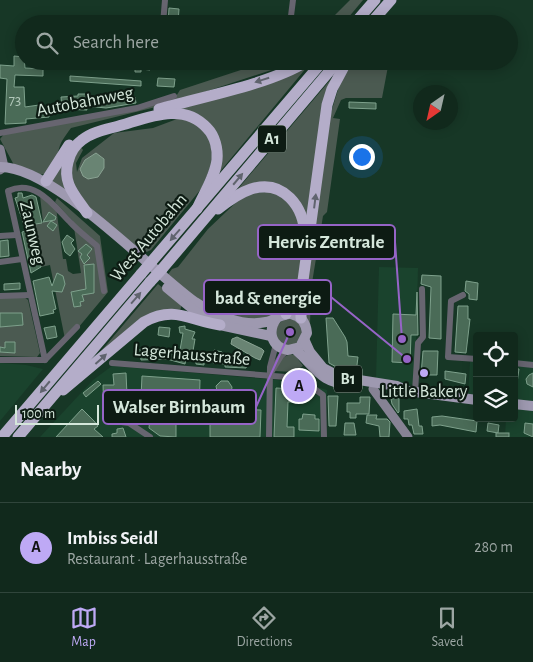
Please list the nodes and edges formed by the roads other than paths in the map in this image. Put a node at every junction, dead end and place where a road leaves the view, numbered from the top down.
1 (165, 0) edge
2 (293, 0) edge
3 (375, 0) edge
4 (391, 0) edge
5 (164, 15) edge
6 (291, 15) edge
7 (362, 15) edge
8 (378, 15) edge
9 (289, 70) edge
10 (315, 70) edge
11 (330, 70) edge
12 (342, 70) edge
13 (174, 96) dead end
14 (0, 133) edge
15 (0, 149) edge
16 (1, 169) edge
17 (46, 181) junction
18 (59, 197) junction
19 (197, 209) junction
20 (87, 212) junction
21 (206, 217) junction
22 (16, 235) junction
23 (0, 236) edge
24 (22, 259) junction
25 (0, 262) edge
26 (146, 278) junction
27 (422, 289) dead end
28 (104, 291) dead end
29 (30, 295) junction
30 (463, 295) dead end
31 (0, 296) edge
32 (282, 316) junction
33 (301, 318) junction
34 (220, 325) junction
35 (77, 327) dead end
36 (274, 340) junction
37 (305, 341) junction
38 (292, 350) junction
39 (473, 359) edge
40 (0, 360) edge
41 (45, 360) junction
42 (112, 363) dead end
43 (518, 363) edge
44 (533, 365) edge
45 (270, 376) junction
46 (373, 389) junction
47 (412, 391) junction
48 (473, 399) edge
49 (50, 400) junction
50 (518, 404) edge
51 (533, 406) edge
52 (114, 421) dead end
53 (2, 437) edge
54 (18, 437) edge
55 (150, 437) edge
56 (269, 437) edge
57 (324, 437) edge
58 (408, 437) edge

1 - 5 street
2 - 6 street
3 - 7 highway
4 - 8 highway
9 -> 17 highway
10 - 19 highway, West Autobahn / A1
21 -> 11 highway, West Autobahn / A1
33 -> 12 highway
13 - 14 street, Autobahnweg
15 - 16 street
16 - 17 main road
16 - 18 main road, B1
17 - 18 main road
17 - 20 main road
18 - 34 main road, B1
19 - 20 highway
19 -> 26 highway, West Autobahn / A1, bridge
20 - 32 main road
21 - 26 highway, West Autobahn / A1, bridge
21 - 32 highway
22 - 23 street
22 - 24 street, Zaunweg
22 - 28 street, Zaunweg
24 - 25 street
24 - 29 street, Zaunweg
49 -> 26 highway, West Autobahn / A1
26 -> 53 highway, West Autobahn / A1
27 - 47 street
29 - 31 street
29 - 41 street, Zaunweg
30 - 39 street
32 - 33 main road
32 - 36 main road
33 - 37 main road, B1
34 - 36 main road, B1
49 -> 34 highway
35 - 41 street
36 - 38 main road, B1
36 - 45 street, Lagerhausstraße
37 - 38 main road
37 - 47 main road, B1
38 - 45 street, Lagerhausstraße
38 - 46 main road, B1
40 - 41 street
42 - 45 street, Lagerhausstraße
43 - 44 street
45 - 56 street, Lagerhausstraße
45 - 57 street, Lagerhausstraße
46 - 47 main road, B1
46 - 58 street
47 - 48 main road, B1
49 - 54 highway, West Autobahn / A1
50 - 51 main road
52 - 55 street

